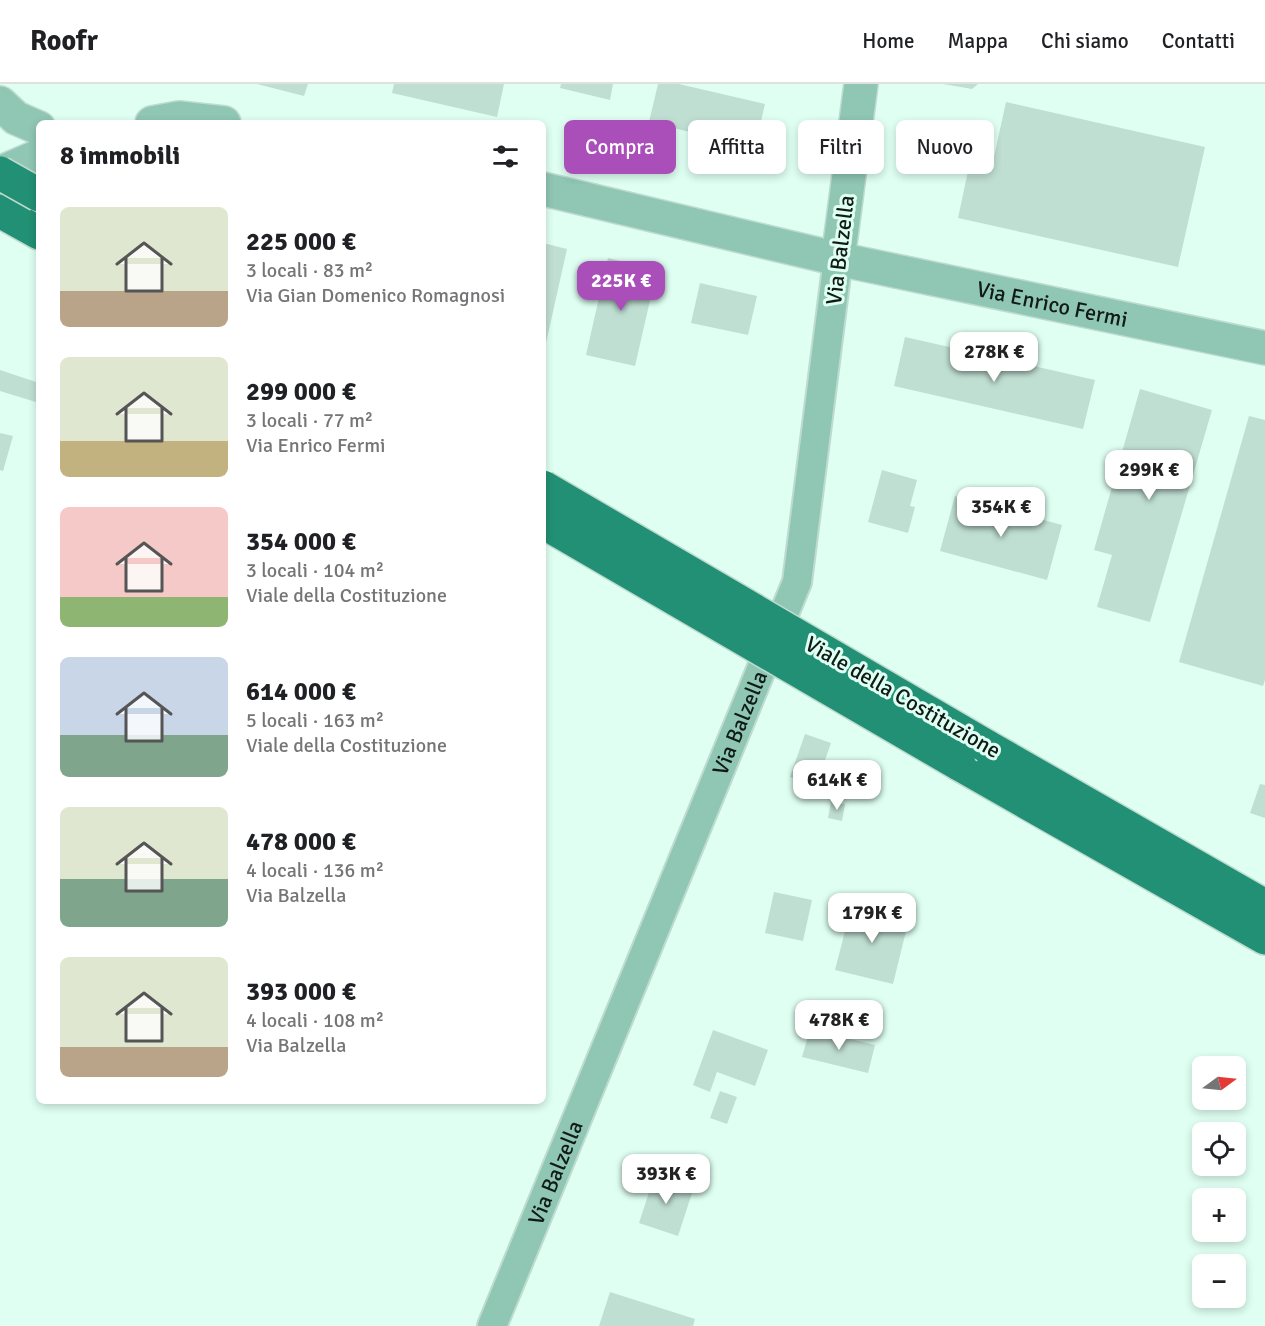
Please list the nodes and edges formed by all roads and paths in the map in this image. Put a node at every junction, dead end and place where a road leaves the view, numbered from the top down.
1 (861, 84) edge
2 (0, 103) edge
3 (169, 120) edge
4 (198, 120) edge
5 (36, 127) edge
6 (36, 157) edge
7 (0, 173) edge
8 (546, 190) edge
9 (36, 193) edge
10 (0, 211) edge
11 (36, 231) edge
12 (838, 259) junction
13 (1265, 348) edge
14 (546, 489) edge
15 (546, 524) edge
16 (1265, 906) edge
17 (1265, 938) edge
18 (492, 1326) edge

1 - 12 street, Via Balzella
2 - 5 street
3 - 4 street
6 - 7 street
7 - 9 highway, bridge
8 - 12 street, Via Enrico Fermi
10 - 11 highway
12 - 13 street, Via Enrico Fermi
12 - 18 street, Via Balzella
14 - 16 highway, Viale della Costituzione, bridge
15 - 17 highway, Viale della Costituzione, bridge

